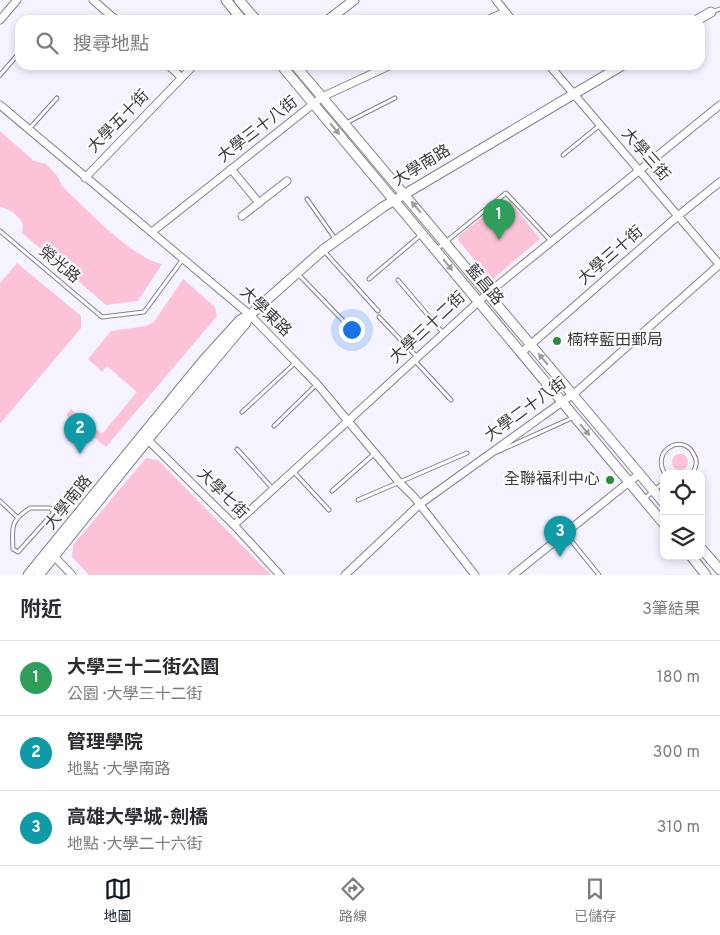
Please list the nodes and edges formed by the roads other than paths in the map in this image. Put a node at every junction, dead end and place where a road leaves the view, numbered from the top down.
1 (17, 0) edge
2 (93, 0) edge
3 (226, 0) edge
4 (239, 0) edge
5 (354, 0) edge
6 (496, 0) edge
7 (505, 12) junction
8 (110, 15) edge
9 (238, 15) edge
10 (251, 15) edge
11 (334, 15) edge
12 (498, 15) edge
13 (508, 15) edge
14 (0, 20) edge
15 (15, 58) edge
16 (173, 70) edge
17 (189, 70) edge
18 (285, 70) edge
19 (299, 70) edge
20 (380, 70) edge
21 (553, 70) edge
22 (615, 70) edge
23 (0, 75) edge
24 (181, 77) junction
25 (574, 95) junction
26 (322, 97) junction
27 (56, 98) dead end
28 (395, 98) dead end
29 (313, 104) junction
30 (0, 105) edge
31 (720, 105) edge
32 (344, 124) junction
33 (600, 125) junction
34 (29, 130) junction
35 (563, 155) dead end
36 (231, 169) junction
37 (640, 169) junction
38 (85, 178) junction
39 (286, 180) dead end
40 (720, 182) edge
41 (404, 194) junction
42 (307, 198) dead end
43 (394, 200) junction
44 (259, 203) junction
45 (679, 215) junction
46 (242, 216) dead end
47 (0, 232) edge
48 (152, 232) junction
49 (422, 234) junction
50 (337, 240) junction
51 (551, 241) junction
52 (446, 243) junction
53 (324, 250) junction
54 (436, 250) junction
55 (184, 259) junction
56 (720, 264) edge
57 (297, 272) junction
58 (369, 279) dead end
59 (398, 280) dead end
60 (488, 293) junction
61 (478, 301) junction
62 (378, 311) dead end
63 (250, 314) junction
64 (379, 317) dead end
65 (444, 333) junction
66 (357, 335) dead end
67 (531, 345) junction
68 (521, 353) junction
69 (416, 359) junction
70 (296, 362) junction
71 (317, 384) junction
72 (573, 394) junction
73 (451, 400) dead end
74 (562, 402) junction
75 (242, 412) dead end
76 (574, 417) junction
77 (348, 420) junction
78 (274, 426) dead end
79 (146, 437) junction
80 (237, 449) dead end
81 (375, 453) junction
82 (467, 453) dead end
83 (481, 459) junction
84 (663, 470) edge
85 (694, 470) edge
86 (293, 471) junction
87 (639, 474) junction
88 (399, 482) junction
89 (628, 482) junction
90 (660, 485) edge
91 (273, 489) junction
92 (332, 491) dead end
93 (653, 491) junction
94 (643, 499) junction
95 (660, 499) edge
96 (358, 500) dead end
97 (0, 501) edge
98 (420, 504) junction
99 (329, 510) dead end
100 (17, 516) junction
101 (660, 519) edge
102 (234, 525) junction
103 (565, 533) junction
104 (705, 553) edge
105 (52, 554) junction
106 (694, 560) edge
107 (720, 570) edge
108 (28, 575) edge
109 (39, 575) edge
110 (72, 575) edge
111 (280, 575) edge
112 (345, 575) edge
113 (475, 575) edge
114 (513, 575) edge
115 (599, 575) edge
116 (706, 575) edge

1 - 14 street
2 - 8 street
3 - 9 street
4 - 10 street
5 - 11 street
6 - 7 street
7 - 12 street
7 - 13 street
15 - 23 lane
16 - 24 street
17 - 24 street, 大學五十街
18 - 29 street, 藍昌路
19 - 26 street, 藍昌路
20 - 26 street, 大學三十八街
21 - 25 street, 大學三街
22 - 25 street, 大學南路
24 - 38 street, 大學五十街
25 - 33 street, 大學三街
25 - 41 street, 大學南路
26 - 29 street, 大學三十八街
26 - 32 street, 藍昌路
27 - 34 lane
28 - 32 lane
29 - 36 street, 大學三十八街
29 -> 43 street, 藍昌路
30 - 34 street, 大學東路
31 - 37 street, 大學三十二街
32 - 41 street, 藍昌路
33 - 35 lane
33 - 37 street, 大學三街
34 - 38 street, 大學東路
36 - 44 street
36 - 48 street, 大學三十八街
37 - 45 street, 大學三街
37 - 51 street, 大學三十二街
38 - 48 street, 大學東路
39 - 44 street
40 - 45 street, 大學三十街
41 - 43 street, 大學南路
52 -> 41 street, 藍昌路
42 - 50 lane
43 - 49 street, 藍昌路
43 - 50 street, 大學南路
44 - 46 street
45 - 56 street, 大學三街
45 - 67 street, 大學三十街
47 - 55 lane, 榮光路
48 - 55 street, 大學東路
49 - 54 street, 藍昌路
49 - 58 lane
50 - 53 street, 大學南路
51 - 52 lane
51 - 60 street, 大學三十二街
52 - 54 lane
52 - 60 street, 藍昌路
53 - 57 street, 大學南路
53 - 62 lane
54 -> 61 street, 藍昌路
55 - 63 street, 大學東路
56 - 72 street, 大學二十八街
57 - 63 street, 大學南路
57 - 66 lane
59 - 65 lane
60 - 61 street, 大學三十二街
60 - 67 street, 藍昌路
61 - 65 street, 大學三十二街
61 - 68 street, 藍昌路
63 - 70 street, 大學東路
63 - 79 street, 大學南路
64 - 69 lane
65 - 69 street, 大學三十二街
67 - 68 street, 大學三十街
72 -> 67 street, 藍昌路
68 - 74 street, 藍昌路
69 - 73 lane
69 - 77 street, 大學三十二街
70 - 71 street, 大學東路
70 - 75 lane
71 - 77 street, 大學東路
71 - 78 lane
72 - 74 street, 大學二十八街
72 - 87 street, 藍昌路
74 - 76 street, 藍昌路
74 - 83 street, 大學二十八街
76 - 83 lane
76 -> 89 street, 藍昌路
77 - 81 street, 大學東路
77 - 86 street, 大學三十二街
79 - 102 street, 大學七街
79 - 105 street, 大學南路
80 - 91 lane
81 - 88 street, 大學東路
81 - 92 lane
82 - 88 lane
83 - 98 street, 大學二十八街
84 - 85 lane
86 - 91 street, 大學三十二街
86 - 99 lane
87 - 89 street
87 - 93 street, 藍昌路
88 - 96 lane
88 - 98 street, 大學東路
89 - 94 street, 藍昌路
89 - 103 street
90 - 93 lane
91 - 102 street, 大學三十二街
93 - 94 lane
93 - 95 street, 藍昌路
94 - 101 street, 藍昌路
97 - 100 lane
98 - 112 street, 大學二十八街
98 - 113 street, 大學東路
100 - 100 lane
102 - 111 street, 大學七街
103 - 114 street
103 - 115 lane
104 - 107 street
105 - 108 street, 大學南路
105 - 109 street, 大學南路
105 - 110 street
106 - 116 street

